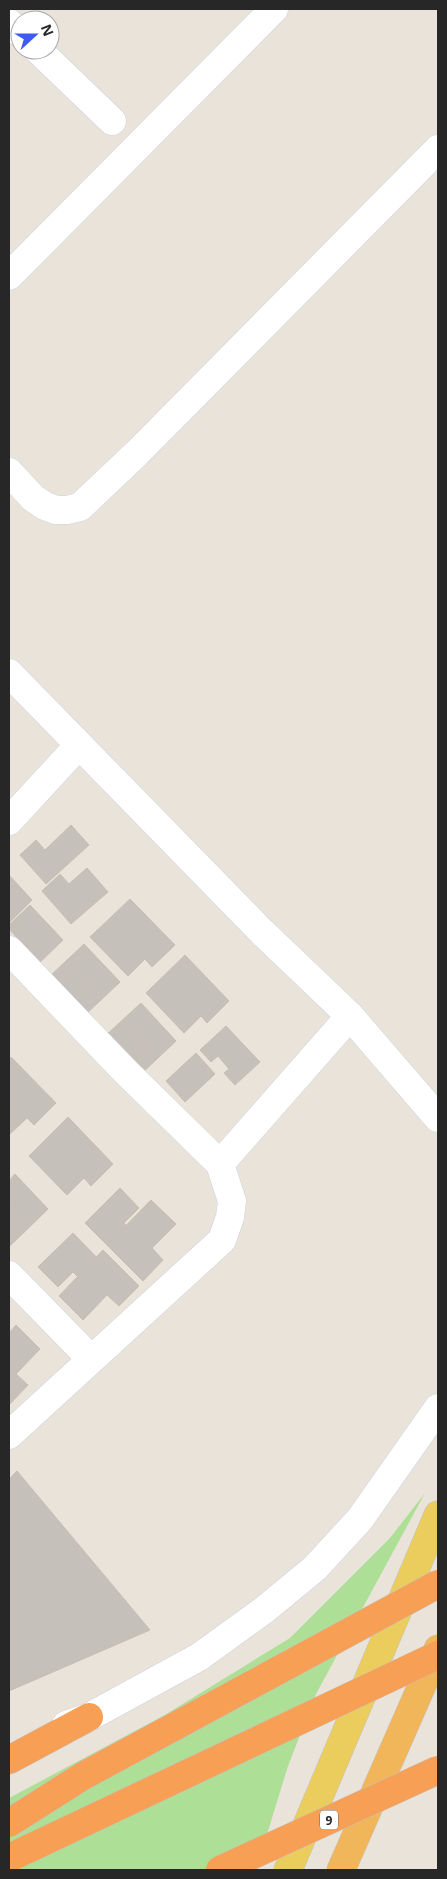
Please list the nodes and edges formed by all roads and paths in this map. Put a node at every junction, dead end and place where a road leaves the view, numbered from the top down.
1 (274, 9) edge
2 (48, 60) edge
3 (112, 121) dead end
4 (438, 149) edge
5 (9, 276) edge
6 (9, 472) edge
7 (9, 672) edge
8 (79, 745) junction
9 (9, 821) edge
10 (9, 950) edge
11 (350, 1016) junction
12 (438, 1118) edge
13 (220, 1164) junction
14 (9, 1275) edge
15 (91, 1359) junction
16 (438, 1408) edge
17 (9, 1436) edge
18 (438, 1515) edge
19 (438, 1584) edge
20 (438, 1649) edge
21 (438, 1654) edge
22 (89, 1717) junction
23 (9, 1745) edge
24 (9, 1760) edge
25 (438, 1770) edge
26 (9, 1823) edge
27 (9, 1858) edge
28 (220, 1870) edge
29 (288, 1870) edge
30 (341, 1870) edge

1 - 5 street
2 - 3 street
4 - 6 street
7 - 8 street
8 - 9 street
8 - 11 street
10 - 13 street
11 - 12 street
11 - 13 street
13 - 15 street
14 - 15 street
15 - 17 street
16 - 22 street
18 - 29 main road
19 - 26 highway, bridge
20 - 30 highway
21 - 27 highway, bridge
22 - 23 street
22 - 24 highway
25 - 28 highway, 9, bridge

